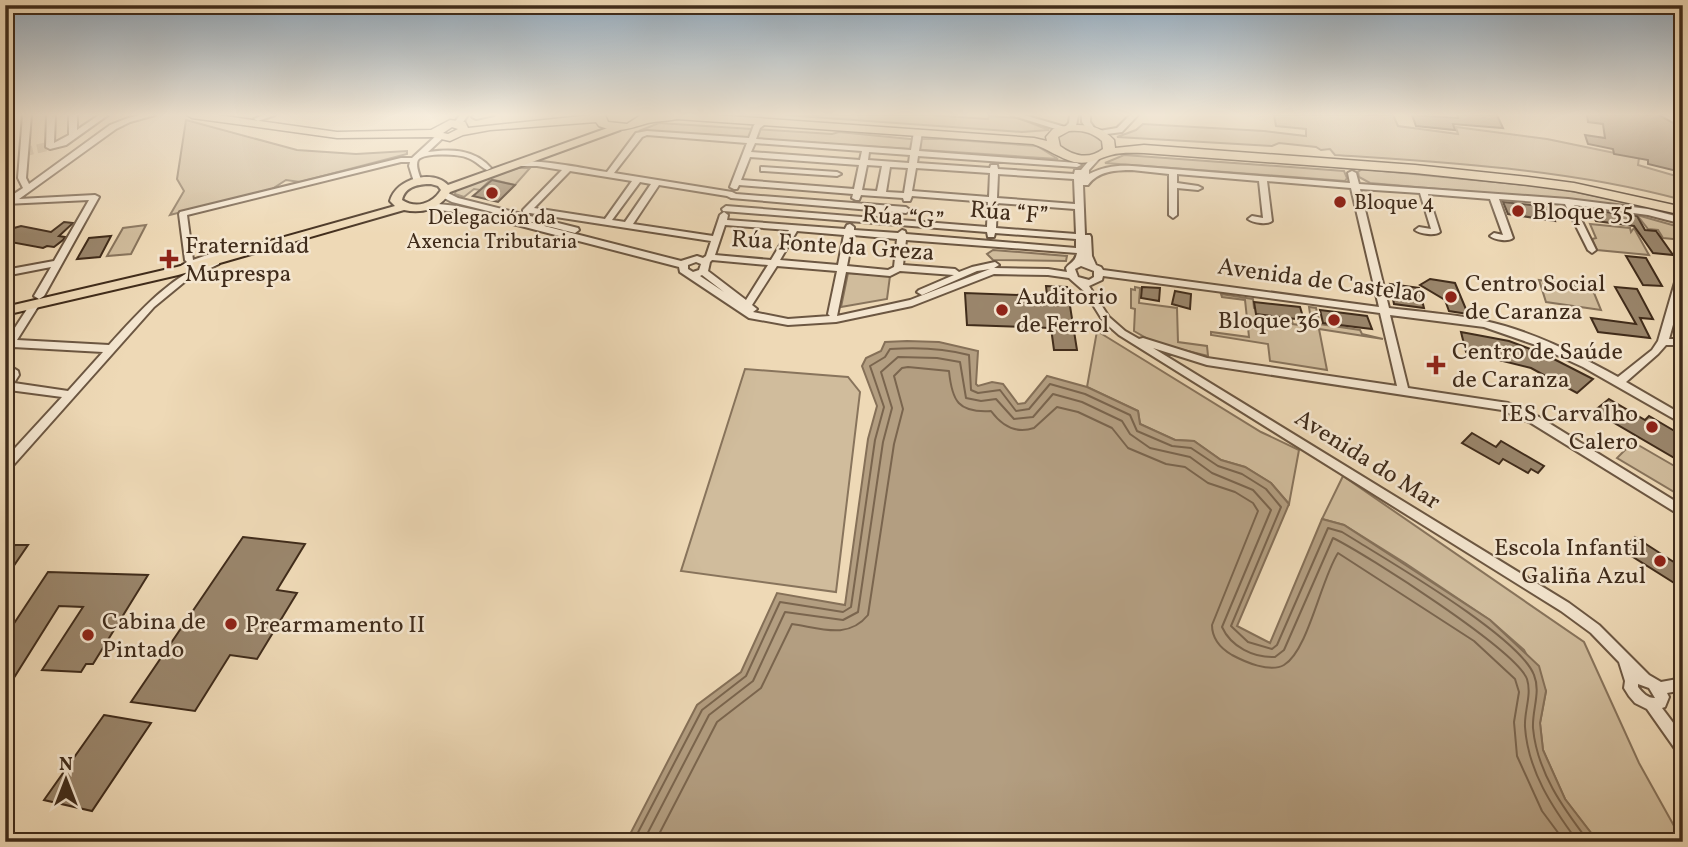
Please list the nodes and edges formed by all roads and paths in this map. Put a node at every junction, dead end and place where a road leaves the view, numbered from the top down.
1 (746, 154) edge
2 (24, 155) edge
3 (75, 155) edge
4 (420, 155) edge
5 (446, 155) edge
6 (468, 155) edge
7 (528, 155) edge
8 (551, 155) edge
9 (624, 155) edge
10 (752, 155) edge
11 (865, 155) edge
12 (915, 155) edge
13 (935, 155) edge
14 (1064, 155) edge
15 (1097, 155) edge
16 (1220, 155) edge
17 (1280, 155) edge
18 (768, 156) junction
19 (417, 157) junction
20 (994, 159) junction
21 (1095, 159) junction
22 (537, 160) junction
23 (1072, 160) junction
24 (839, 161) junction
25 (863, 163) junction
26 (886, 164) junction
27 (913, 166) junction
28 (486, 168) junction
29 (568, 169) junction
30 (764, 169) junction
31 (993, 171) junction
32 (1468, 171) junction
33 (1173, 172) junction
34 (837, 174) junction
35 (1355, 174) junction
36 (609, 175) junction
37 (1263, 178) junction
38 (1082, 179) junction
39 (637, 180) junction
40 (418, 181) junction
41 (656, 183) junction
42 (736, 183) junction
43 (759, 184) junction
44 (1173, 185) junction
45 (809, 188) junction
46 (1198, 188) dead end
47 (443, 189) junction
48 (833, 190) junction
49 (1423, 190) junction
50 (23, 192) junction
51 (858, 192) junction
52 (881, 194) junction
53 (731, 195) junction
54 (908, 195) junction
55 (1493, 195) junction
56 (6, 200) edge
57 (992, 200) junction
58 (1568, 201) junction
59 (399, 202) junction
60 (805, 202) junction
61 (1683, 202) edge
62 (429, 206) junction
63 (854, 206) junction
64 (1079, 207) junction
65 (726, 209) junction
66 (906, 210) junction
67 (1683, 211) edge
68 (525, 213) junction
69 (801, 215) junction
70 (1173, 215) dead end
71 (852, 219) junction
72 (1252, 219) dead end
73 (607, 222) junction
74 (722, 222) junction
75 (1683, 222) edge
76 (904, 223) junction
77 (627, 226) junction
78 (796, 228) junction
79 (991, 230) junction
80 (1419, 230) dead end
81 (849, 232) junction
82 (902, 236) junction
83 (1494, 236) dead end
84 (1080, 237) junction
85 (716, 239) junction
86 (989, 244) junction
87 (235, 248) junction
88 (1592, 250) dead end
89 (1080, 251) junction
90 (221, 259) junction
91 (189, 260) junction
92 (774, 262) junction
93 (58, 263) junction
94 (686, 263) junction
95 (706, 263) junction
96 (1092, 265) junction
97 (898, 268) junction
98 (841, 269) junction
99 (178, 271) junction
100 (1074, 271) junction
101 (955, 272) dead end
102 (1683, 272) edge
103 (5, 273) edge
104 (692, 275) junction
105 (1097, 278) junction
106 (1090, 294) junction
107 (37, 301) junction
108 (5, 304) edge
109 (151, 305) junction
110 (746, 306) junction
111 (1383, 310) junction
112 (5, 311) edge
113 (833, 314) junction
114 (1110, 324) junction
115 (1664, 342) junction
116 (1683, 342) edge
117 (7, 346) edge
118 (112, 349) junction
119 (1189, 356) junction
120 (1207, 360) junction
121 (1172, 365) junction
122 (5, 366) edge
123 (1618, 383) junction
124 (1203, 384) junction
125 (6, 387) edge
126 (72, 389) junction
127 (1402, 389) junction
128 (1683, 419) edge
129 (5, 467) edge
130 (1683, 512) edge
131 (1638, 680) junction
132 (1683, 684) edge
133 (1657, 699) junction
134 (1683, 748) edge

1 - 42 street
2 - 50 street
3 - 50 street
4 - 19 street
5 - 19 street
6 - 28 street
7 - 28 main road
8 - 22 main road
9 - 36 street
10 - 18 street
11 - 25 street
12 - 27 street
13 - 20 street
14 - 23 highway
15 - 21 highway
16 - 35 highway
17 - 32 highway
18 - 24 street
18 - 30 street
19 - 40 street
19 - 91 street
20 - 23 street
20 - 31 street
21 - 23 highway
21 - 38 street
22 - 29 street
22 - 47 main road
23 - 38 street
24 - 25 street
24 - 34 street
25 - 26 street
25 - 51 street
26 - 27 street
26 - 52 street
27 - 31 street
27 - 54 street
28 - 47 main road
29 - 36 street
29 - 68 street
30 - 34 street
30 - 43 street
31 - 38 street
31 - 57 street
32 - 35 highway
32 - 61 highway
32 - 67 highway
33 - 37 street
33 - 38 street
33 - 44 street
34 - 48 street
35 - 37 street
35 - 49 street
35 - 111 street
36 - 39 street
37 - 72 street
38 - 64 street
38 - 96 street
39 - 41 street
39 - 73 street
40 - 47 main road
40 - 59 main road
41 - 53 street
41 - 77 street
42 - 43 street
42 - 53 street
43 - 45 street
44 - 46 street
44 - 70 street
45 - 48 street
45 - 60 street
47 - 62 main road
47 - 68 street
48 - 51 street
49 - 55 street
49 - 80 street
50 - 56 street
51 - 52 street
51 - 63 street
52 - 54 street
53 - 60 street
53 - 65 street
54 - 57 street
54 - 66 street
55 - 58 street
55 - 83 street
56 - 93 street
57 - 64 street
57 - 79 street
58 - 75 street
58 - 88 street
59 - 62 main road
59 - 87 main road
59 - 90 main road
60 - 63 street
60 - 69 street
62 - 94 street
63 - 66 street
63 - 71 street
64 - 84 street
65 - 69 street, Rúa “F”
65 - 74 street
66 - 76 street
68 - 73 street
68 - 94 street
69 - 71 street, Rúa “F”
69 - 78 street
71 - 76 street, Rúa “F”
71 - 81 street
73 - 77 street
74 - 78 street, Rúa “G”
74 - 85 street
76 - 79 street, Rúa “F”
76 - 82 street
77 - 85 street
78 - 81 street, Rúa “G”
78 - 92 street
79 - 84 street, Rúa “F”
79 - 86 street
81 - 82 street, Rúa “G”
81 - 98 street
82 - 86 street, Rúa “G”
82 - 97 street
84 - 89 street
85 - 95 street
86 - 89 street, Rúa “G”
87 - 91 main road
87 - 99 street
89 - 100 street
90 - 99 main road
90 - 109 street
91 - 107 main road
92 - 95 street, Rúa Fonte da Greza
92 - 98 street, Rúa Fonte da Greza
92 - 110 street
93 - 103 street
93 - 107 street
94 - 95 street, Rúa Fonte da Greza
94 - 104 street
95 - 104 street
95 - 110 street
96 - 100 street
96 - 105 street
97 - 98 street, Rúa Fonte da Greza
97 - 101 street, Rúa Fonte da Greza
98 - 113 street
99 - 107 main road
99 - 109 street
100 - 104 street
100 - 105 street, Avenida de Castelao
100 - 106 street, Avenida do Mar
100 - 113 street
102 - 115 street
105 - 106 street
105 - 111 street, Avenida de Castelao
106 - 114 street, Avenida do Mar
107 - 108 main road
107 - 112 main road
107 - 117 street
109 - 118 street
110 - 113 street
111 - 123 street, Avenida de Castelao
111 - 127 street
114 - 119 street
114 - 121 street, Avenida do Mar
115 - 116 street
115 - 123 street
117 - 118 street
118 - 126 street
119 - 120 street
119 - 121 street
120 - 121 street
120 - 124 street
120 - 127 street
121 - 124 street, Avenida do Mar
122 - 125 street
123 - 128 street, Avenida de Castelao
124 - 131 street, Avenida do Mar
125 - 126 street
126 - 129 street
127 - 130 street
131 - 133 street
131 - 133 street, Avenida do Mar
132 - 133 street
133 - 134 street

